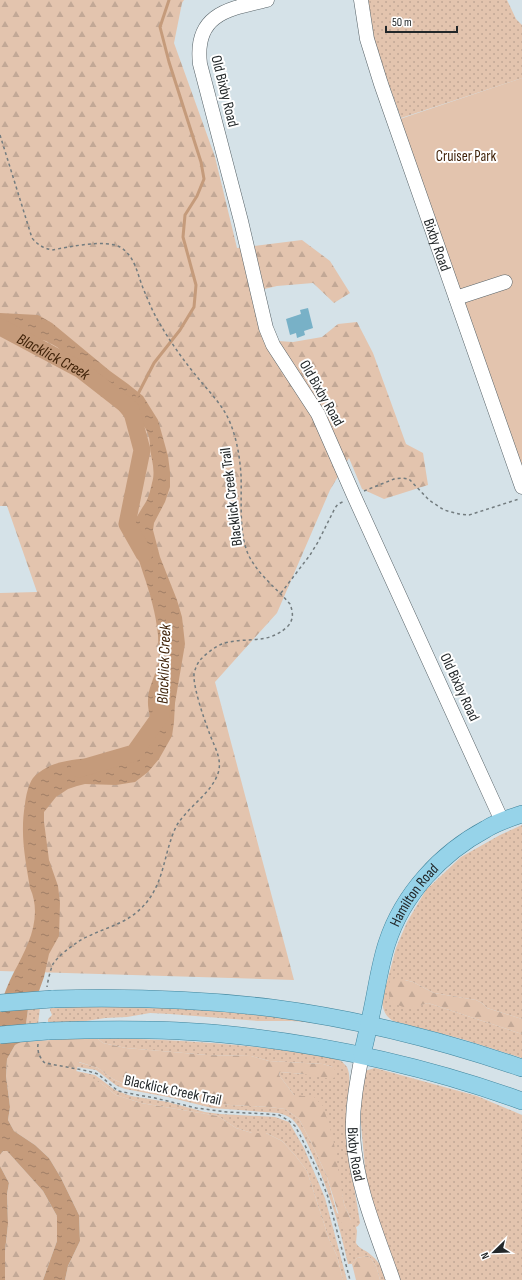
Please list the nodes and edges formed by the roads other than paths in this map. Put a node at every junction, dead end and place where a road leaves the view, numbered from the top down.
1 (266, 0) edge
2 (361, 0) edge
3 (505, 282) dead end
4 (456, 298) junction
5 (522, 487) edge
6 (522, 814) edge
7 (502, 821) junction
8 (0, 1003) edge
9 (369, 1025) junction
10 (0, 1035) edge
11 (362, 1055) junction
12 (522, 1068) edge
13 (522, 1101) edge
14 (393, 1280) edge

1 - 7 street, Old Bixby Road
2 - 4 street, Bixby Road
3 - 4 street
4 - 5 street, Bixby Road
6 - 7 main road, Hamilton Road
7 - 9 main road, Hamilton Road
8 - 9 main road, bridge
9 - 11 main road, Bixby Road
9 - 12 main road
10 - 11 main road, bridge
11 - 13 main road
11 - 14 street, Bixby Road

